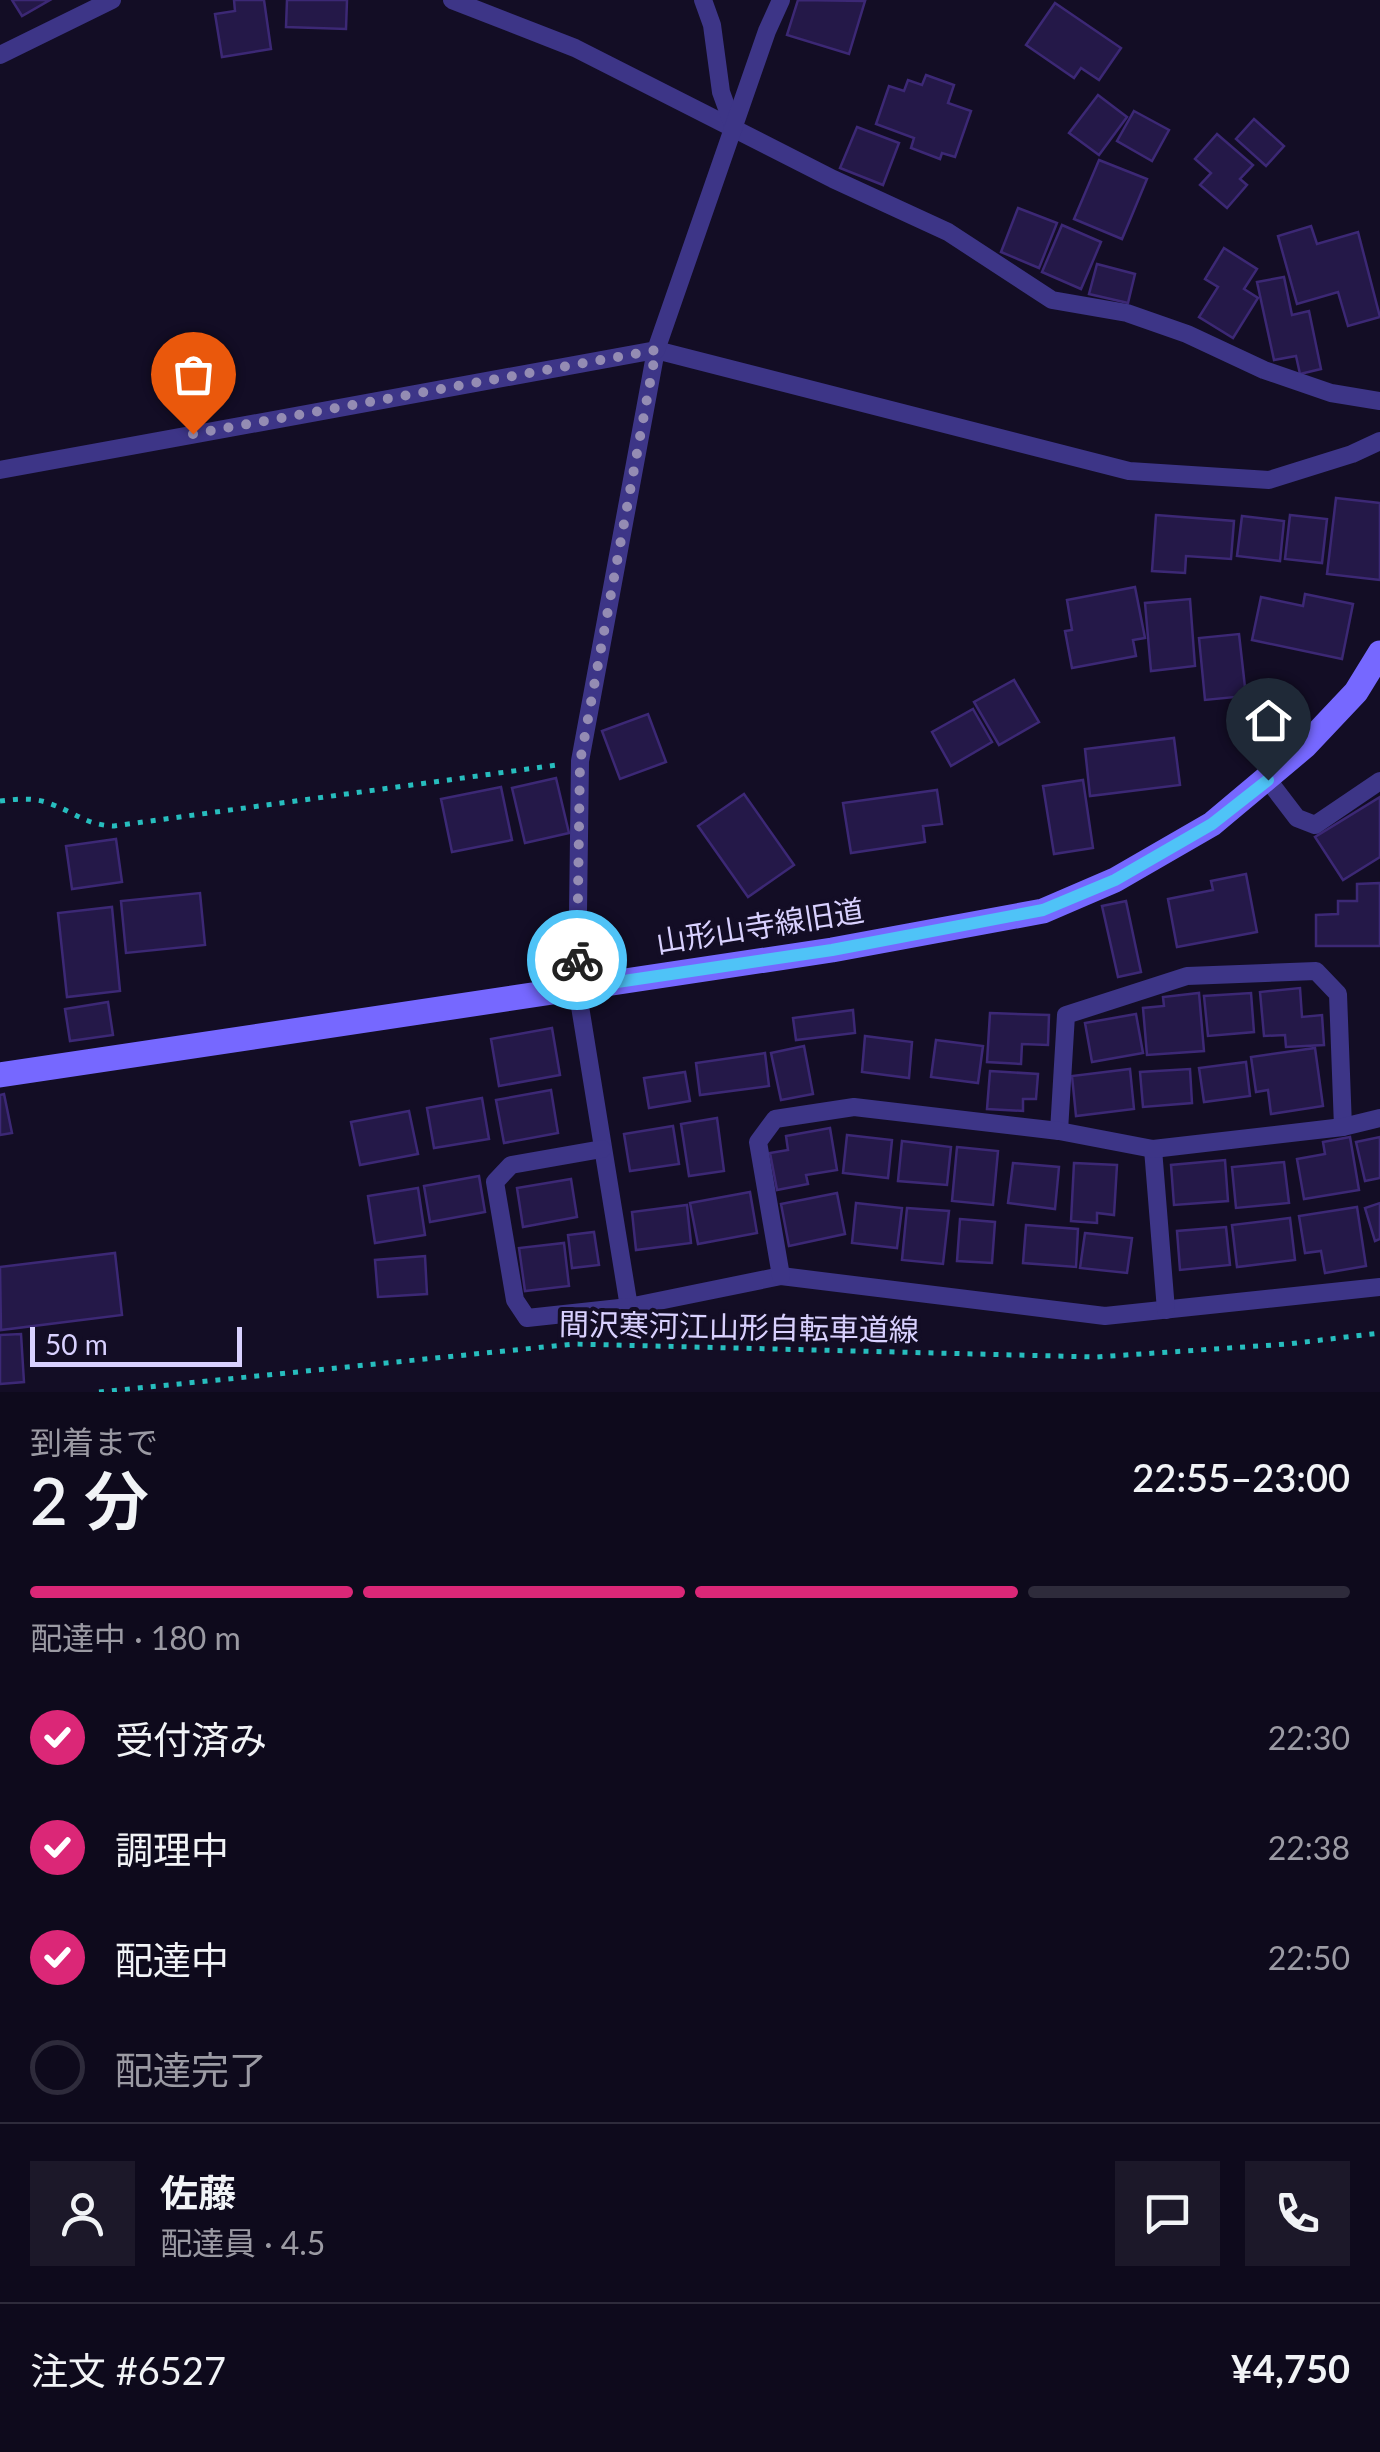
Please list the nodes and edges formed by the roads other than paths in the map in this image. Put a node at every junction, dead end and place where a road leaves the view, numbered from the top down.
1 (112, 0) edge
2 (452, 0) edge
3 (703, 0) edge
4 (781, 0) edge
5 (0, 55) edge
6 (734, 128) junction
7 (656, 350) junction
8 (1380, 400) edge
9 (1380, 441) edge
10 (0, 470) edge
11 (1380, 653) edge
12 (1268, 780) junction
13 (1380, 782) edge
14 (577, 988) junction
15 (0, 1074) edge
16 (1380, 1118) edge
17 (1343, 1127) junction
18 (1059, 1131) junction
19 (602, 1149) junction
20 (1153, 1149) junction
21 (781, 1276) junction
22 (1380, 1287) edge
23 (629, 1307) junction
24 (1166, 1310) junction

1 - 5 lane
2 - 6 lane
3 - 6 lane
4 - 6 lane
6 - 7 lane
6 - 8 lane
7 - 9 lane
7 - 10 lane
7 - 14 lane
11 - 12 street, 山形山寺線旧道
12 - 13 lane
12 - 14 street, 山形山寺線旧道
14 - 15 street, 山形山寺線旧道
14 - 19 lane
16 - 17 lane
17 - 18 lane
17 - 20 lane
18 - 20 lane
18 - 21 lane
19 - 23 lane
19 - 23 lane
20 - 24 lane
21 - 23 lane
21 - 24 lane
22 - 24 lane

